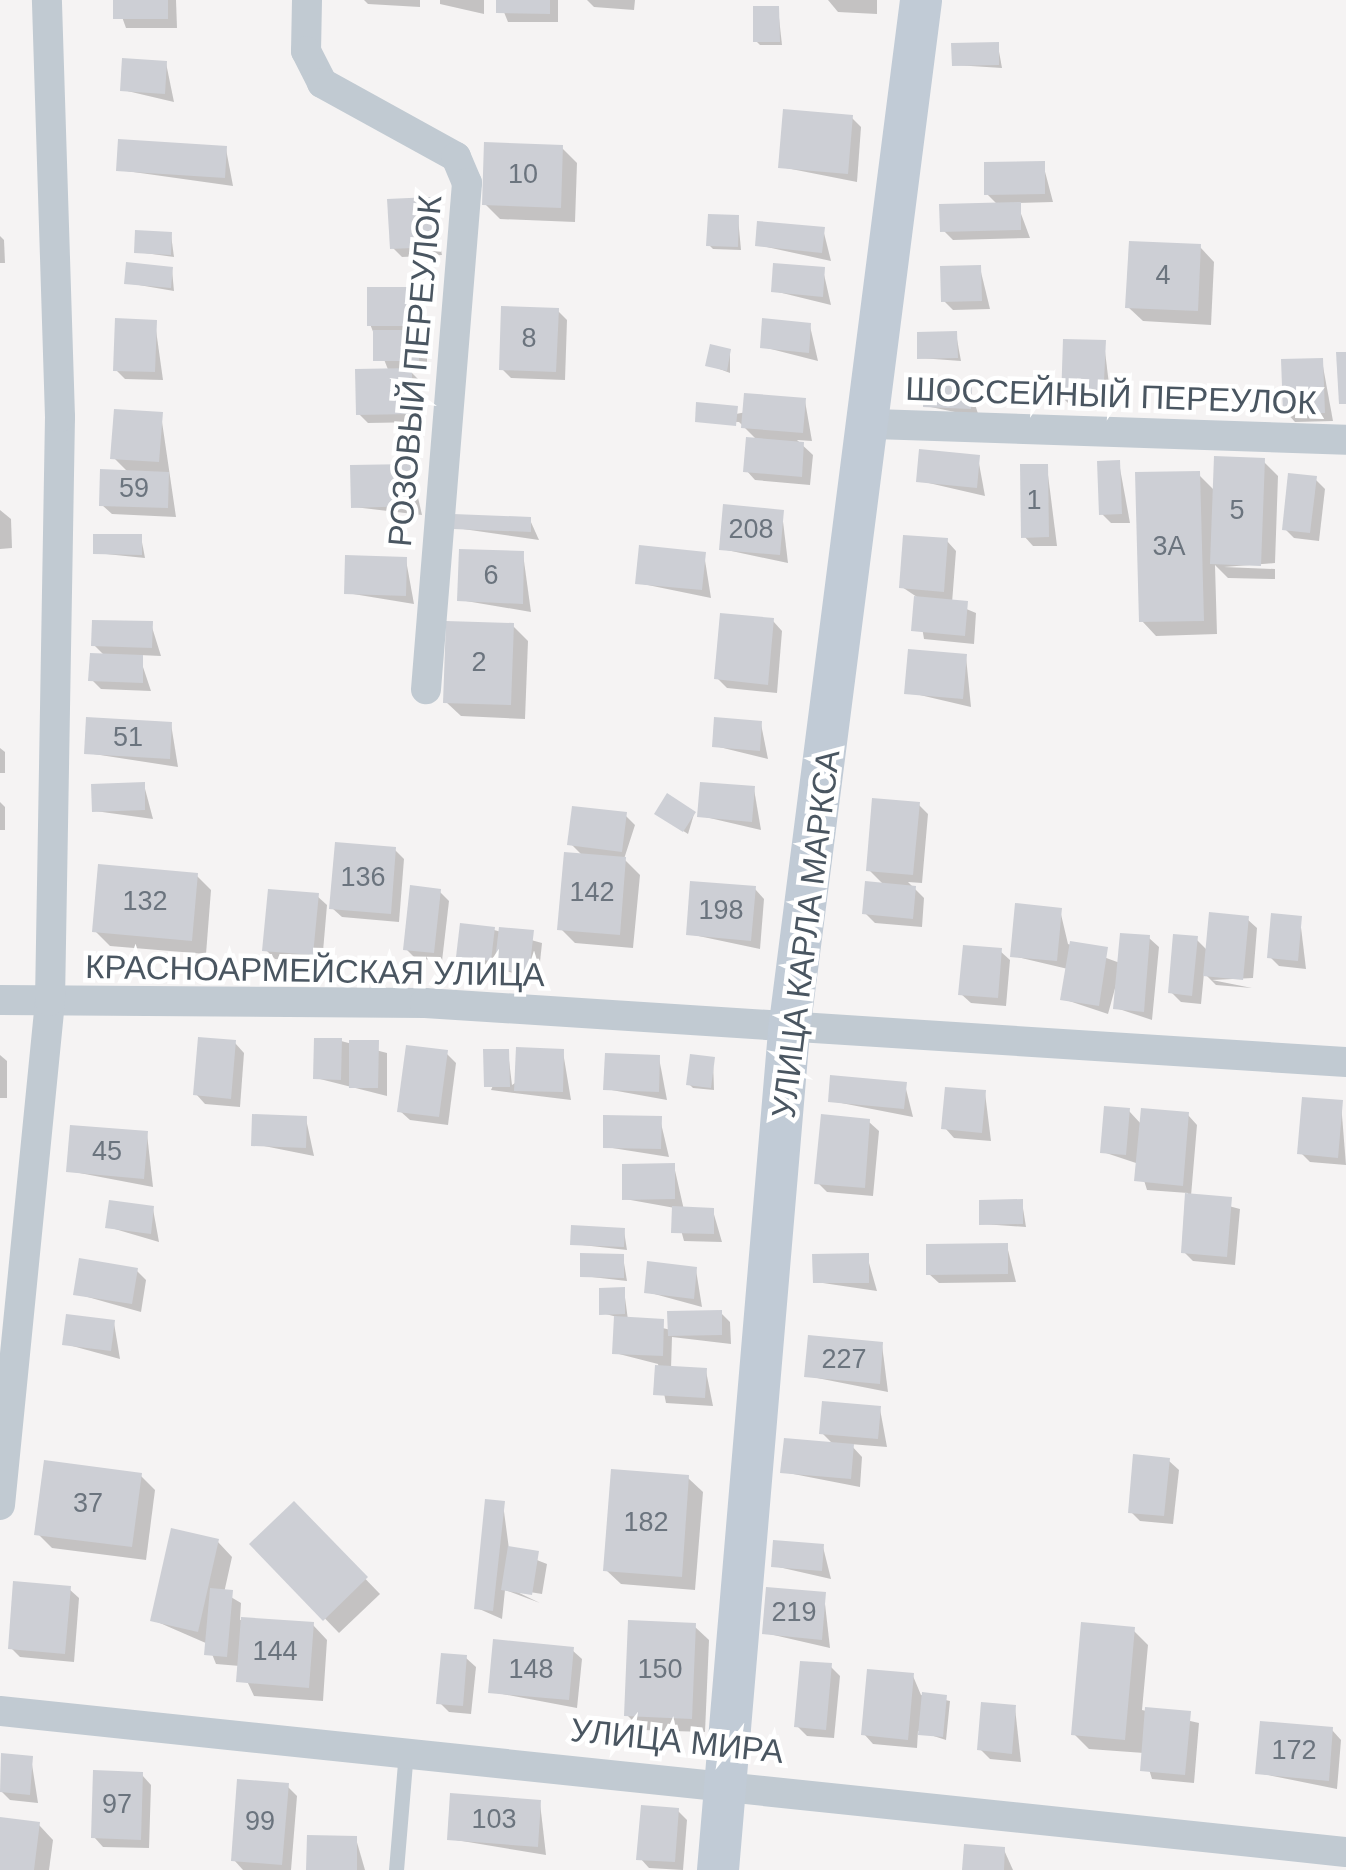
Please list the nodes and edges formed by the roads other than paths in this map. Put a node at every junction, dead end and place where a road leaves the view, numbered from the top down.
1 (47, 0) edge
2 (307, 0) edge
3 (921, 0) edge
4 (874, 424) junction
5 (1346, 440) edge
6 (426, 689) dead end
7 (0, 1000) edge
8 (50, 1001) junction
9 (789, 1031) junction
10 (1346, 1062) edge
11 (0, 1505) edge
12 (0, 1711) edge
13 (406, 1748) junction
14 (727, 1783) junction
15 (1346, 1852) edge
16 (396, 1870) edge
17 (718, 1870) edge

1 - 8 street
2 - 6 street, РОЗОВЫЙ ПЕРЕУЛОК
3 - 4 main road, УЛИЦА КАРЛА МАРКСА
4 - 5 street, ШОССЕЙНЫЙ ПЕРЕУЛОК
4 - 9 main road, УЛИЦА КАРЛА МАРКСА
7 - 8 street, КРАСНОАРМЕЙСКАЯ УЛИЦА
8 - 9 street, КРАСНОАРМЕЙСКАЯ УЛИЦА
8 - 11 street
9 - 10 street, КРАСНОАРМЕЙСКАЯ УЛИЦА
9 - 14 main road, УЛИЦА КАРЛА МАРКСА
12 - 13 street, УЛИЦА МИРА
13 - 14 street, УЛИЦА МИРА
13 - 16 lane
14 - 15 street, УЛИЦА МИРА
14 - 17 main road, УЛИЦА КАРЛА МАРКСА

